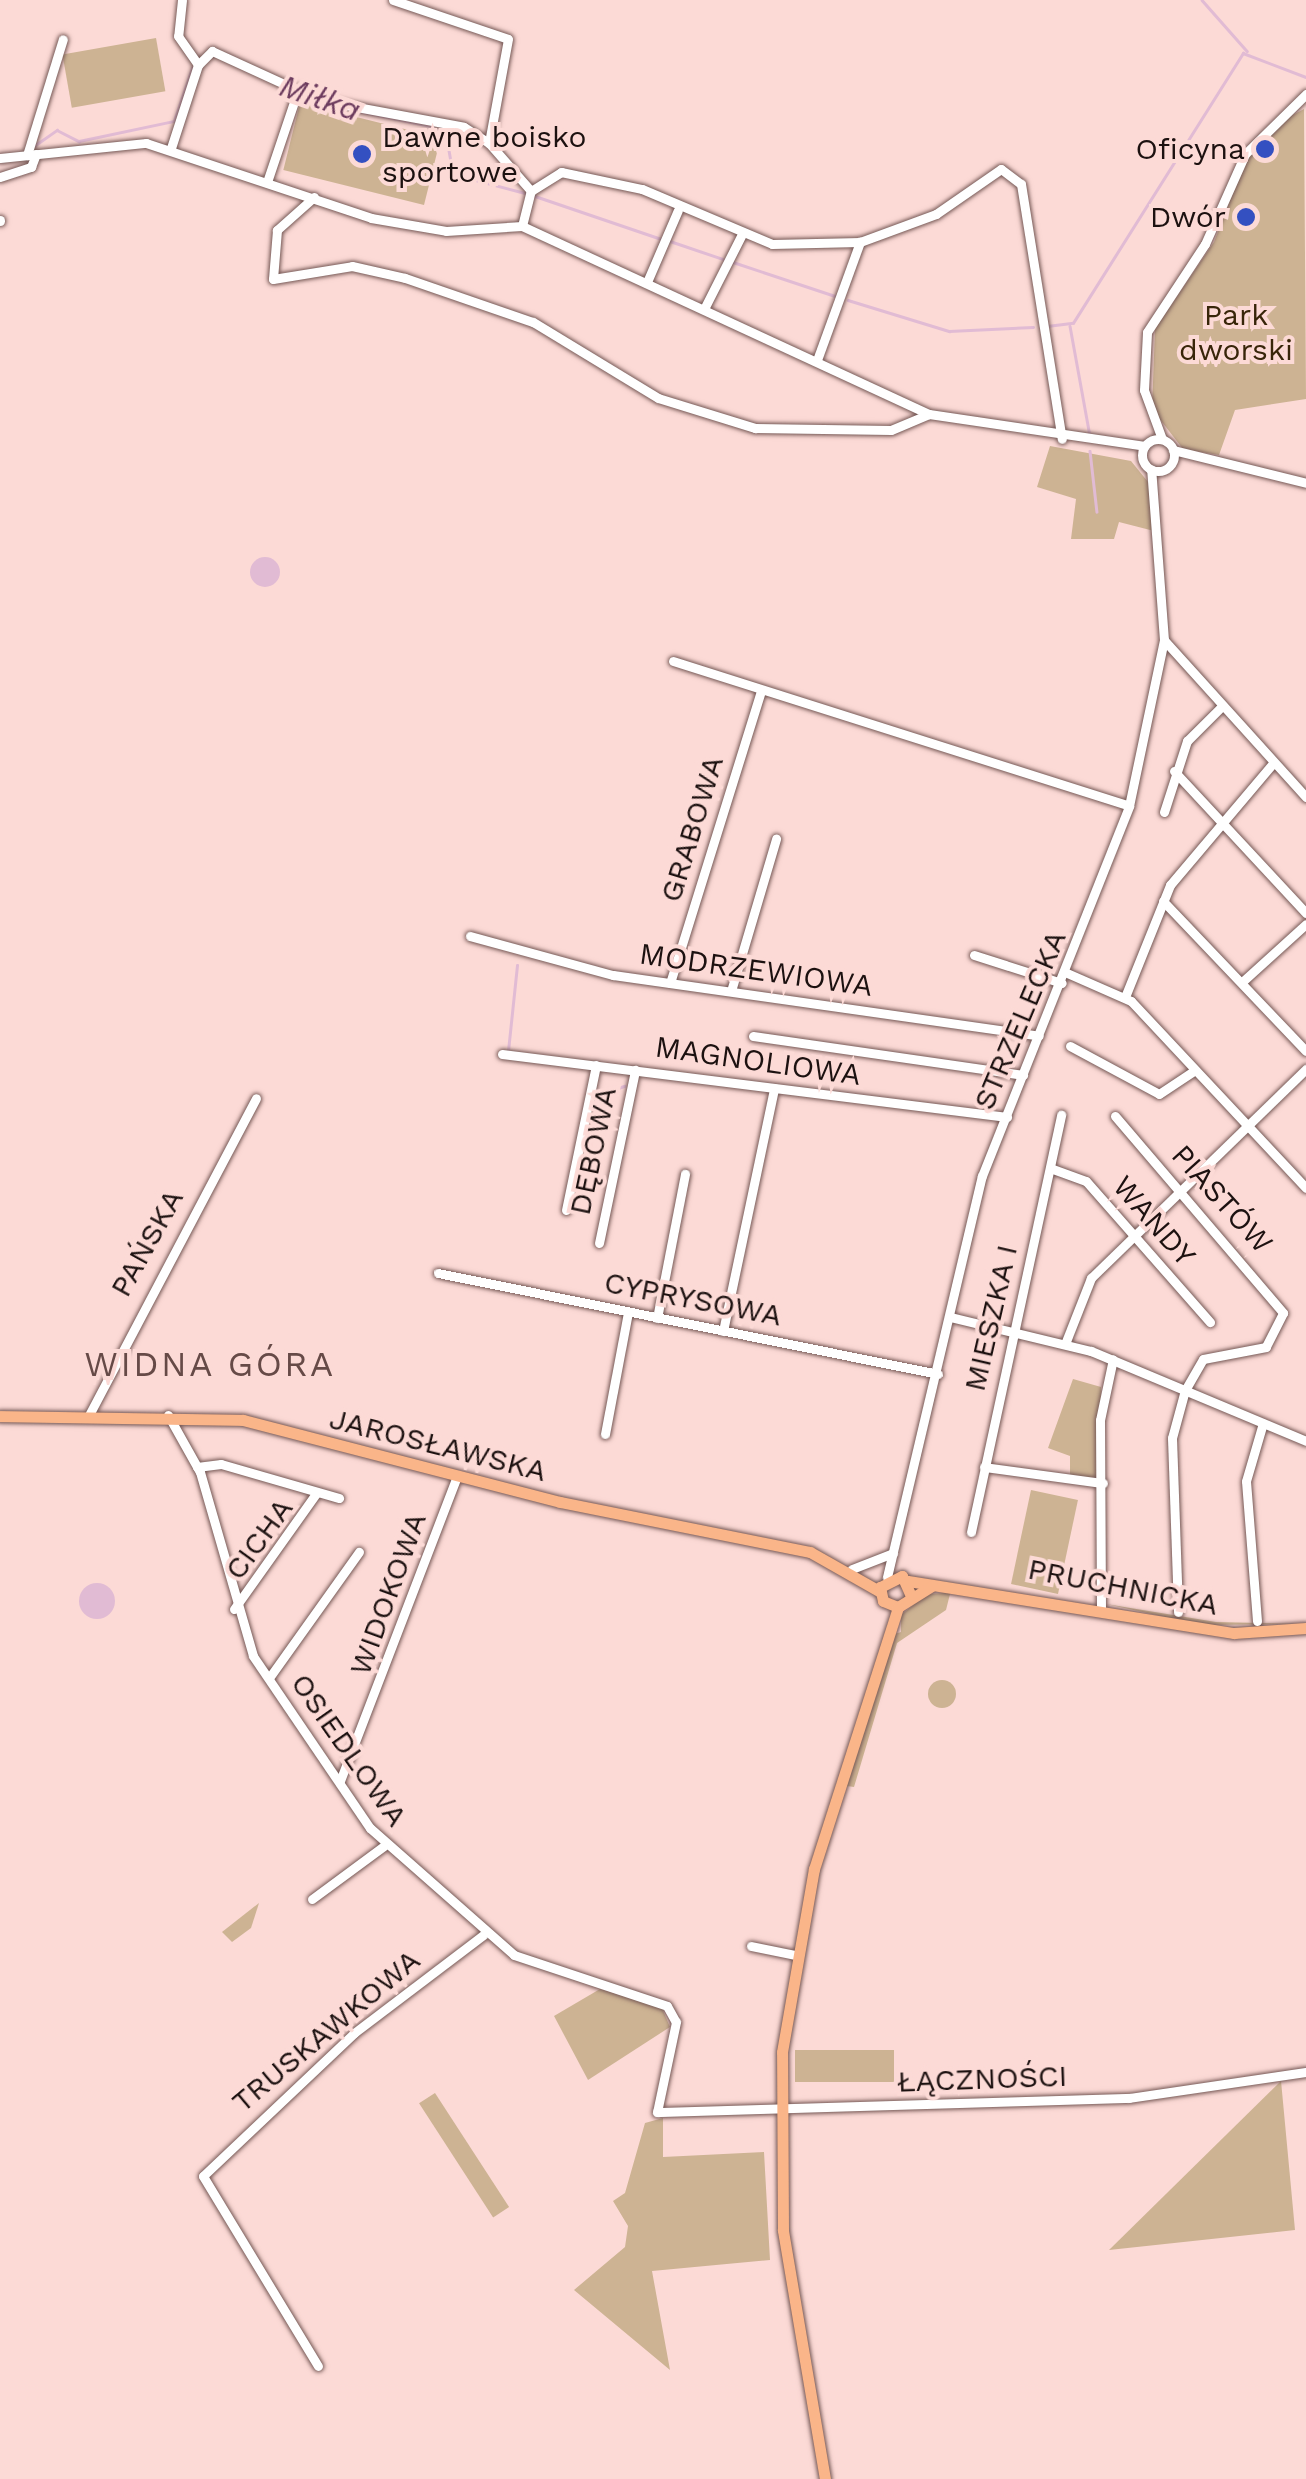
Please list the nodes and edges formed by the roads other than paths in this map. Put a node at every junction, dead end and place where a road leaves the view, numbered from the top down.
1 (182, 0) edge
2 (393, 0) edge
3 (63, 39) dead end
4 (198, 64) junction
5 (297, 93) junction
6 (1306, 94) edge
7 (489, 143) junction
8 (170, 148) junction
9 (32, 154) junction
10 (0, 158) edge
11 (0, 177) edge
12 (267, 182) junction
13 (531, 190) junction
14 (314, 198) junction
15 (678, 210) junction
16 (522, 226) junction
17 (740, 236) junction
18 (860, 242) junction
19 (646, 282) junction
20 (704, 307) junction
21 (817, 360) junction
22 (1148, 410) junction
23 (929, 414) junction
24 (1062, 439) junction
25 (1162, 439) junction
26 (1110, 445) junction
27 (1146, 445) junction
28 (1173, 450) junction
29 (1142, 458) junction
30 (1204, 460) junction
31 (1168, 466) junction
32 (1151, 469) junction
33 (1306, 483) edge
34 (1160, 504) junction
35 (1164, 640) junction
36 (1176, 659) junction
37 (673, 661) dead end
38 (1158, 666) junction
39 (761, 690) junction
40 (1220, 707) junction
41 (1273, 763) junction
42 (1174, 770) junction
43 (1306, 798) edge
44 (1128, 806) junction
45 (1164, 812) dead end
46 (1222, 822) junction
47 (776, 839) dead end
48 (1163, 901) junction
49 (1306, 913) edge
50 (1306, 924) edge
51 (470, 936) dead end
52 (974, 956) dead end
53 (1067, 972) junction
54 (1242, 982) junction
55 (670, 983) junction
56 (1062, 984) junction
57 (730, 990) junction
58 (1125, 997) junction
59 (753, 1036) dead end
60 (1039, 1036) junction
61 (1070, 1046) dead end
62 (1306, 1050) edge
63 (502, 1054) dead end
64 (596, 1065) junction
65 (1306, 1069) edge
66 (635, 1070) junction
67 (1196, 1070) junction
68 (1023, 1075) junction
69 (774, 1088) junction
70 (256, 1098) dead end
71 (1007, 1116) junction
72 (1061, 1116) dead end
73 (1115, 1116) dead end
74 (1248, 1126) junction
75 (1050, 1168) junction
76 (685, 1174) dead end
77 (1306, 1188) edge
78 (1180, 1190) junction
79 (566, 1210) dead end
80 (1132, 1234) junction
81 (599, 1243) dead end
82 (438, 1273) dead end
83 (628, 1312) junction
84 (656, 1318) junction
85 (950, 1318) junction
86 (1210, 1322) dead end
87 (723, 1330) junction
88 (1014, 1332) junction
89 (1065, 1344) junction
90 (1113, 1359) junction
91 (938, 1374) junction
92 (1185, 1390) junction
93 (88, 1415) junction
94 (168, 1415) junction
95 (0, 1416) edge
96 (1263, 1422) junction
97 (606, 1434) dead end
98 (1306, 1440) edge
99 (197, 1467) junction
100 (984, 1467) junction
101 (457, 1476) junction
102 (1102, 1483) junction
103 (317, 1492) junction
104 (339, 1498) dead end
105 (971, 1532) dead end
106 (358, 1552) dead end
107 (895, 1552) junction
108 (855, 1570) junction
109 (905, 1578) junction
110 (932, 1586) junction
111 (884, 1587) junction
112 (911, 1596) junction
113 (898, 1607) junction
114 (234, 1609) junction
115 (1101, 1609) junction
116 (1178, 1612) dead end
117 (1257, 1621) dead end
118 (884, 1628) junction
119 (1306, 1628) edge
120 (269, 1678) junction
121 (340, 1781) junction
122 (384, 1846) junction
123 (312, 1899) dead end
124 (483, 1935) junction
125 (751, 1946) dead end
126 (795, 1955) junction
127 (1306, 2072) edge
128 (779, 2110) junction
129 (657, 2112) joint
130 (318, 2366) dead end
131 (825, 2479) edge

1 - 4 street
2 - 7 street
3 - 9 street
4 - 5 street
4 - 8 street
5 - 7 street
5 - 12 street
6 - 22 street
7 - 13 street
8 - 9 street
8 - 12 street
9 - 10 street
9 - 11 street
12 - 14 street
13 - 15 street
13 - 16 street
14 - 16 street
14 - 23 street
15 - 17 street
15 - 19 street
16 - 19 street
17 - 18 street
17 - 20 street
18 - 21 street
18 - 24 street
19 - 20 street
20 - 21 street
21 - 23 street
22 - 25 street
22 - 27 street
23 - 24 street
24 - 26 street
25 - 27 street
25 - 28 street
26 - 27 street
26 - 29 street
27 - 29 street
28 - 30 street
28 - 31 street
29 - 32 street
30 - 31 street
30 - 33 street
31 - 32 street
31 - 34 street, STRZELECKA
32 - 34 street, STRZELECKA
34 - 35 street, STRZELECKA
35 - 36 street
35 - 38 street, STRZELECKA
36 - 38 street
36 - 40 street
37 - 39 street
38 - 44 street, STRZELECKA
39 - 44 street
39 - 55 street, GRABOWA
40 - 41 street
40 - 42 street
41 - 43 street
41 - 46 street
42 - 45 street
42 - 46 street
44 - 53 street, STRZELECKA
46 - 48 street
46 - 49 street
47 - 57 street
48 - 54 street
48 - 58 street
50 - 54 street
51 - 55 street, MODRZEWIOWA
52 - 56 street
53 - 56 street, STRZELECKA
53 - 58 street
54 - 62 street
55 - 57 street, MODRZEWIOWA
56 - 60 street, STRZELECKA
57 - 60 street, MODRZEWIOWA
58 - 67 street
59 - 68 street
60 - 68 street, STRZELECKA
61 - 67 street
63 - 64 street, MAGNOLIOWA
64 - 66 street, MAGNOLIOWA
64 - 79 street
65 - 74 street
66 - 69 street, MAGNOLIOWA
66 - 81 street, DĘBOWA
67 - 74 street
68 - 71 street, STRZELECKA
69 - 71 street, MAGNOLIOWA
69 - 87 street
70 - 93 street, PAŃSKA
71 - 85 street, STRZELECKA
72 - 75 street, MIESZKA I
73 - 78 street, PIASTÓW
74 - 77 street
74 - 78 street
75 - 80 street, WANDY
75 - 88 street, MIESZKA I
76 - 84 street
78 - 80 street
78 - 92 street, PIASTÓW
80 - 86 street, WANDY
80 - 89 street
82 - 83 street, CYPRYSOWA
83 - 84 street, CYPRYSOWA
83 - 97 street
84 - 87 street, CYPRYSOWA
85 - 88 street
85 - 91 street, STRZELECKA
87 - 91 street, CYPRYSOWA
88 - 89 street
88 - 100 street, MIESZKA I
89 - 90 street
90 - 92 street
90 - 102 street
91 - 107 street, STRZELECKA
92 - 96 street
92 - 116 street, PIASTÓW
93 - 94 main road, JAROSŁAWSKA
93 - 95 main road, JAROSŁAWSKA
94 - 99 street, OSIEDLOWA
94 - 101 main road, JAROSŁAWSKA
96 - 98 street
96 - 117 street
99 - 103 street, CICHA
99 - 114 street, OSIEDLOWA
100 - 102 street
100 - 105 street, MIESZKA I
101 - 108 main road, JAROSŁAWSKA
101 - 121 street, WIDOKOWA
102 - 115 street
103 - 104 street, CICHA
103 - 114 street, CICHA
106 - 120 street
107 - 108 street
107 - 109 street, STRZELECKA
107 - 111 street, STRZELECKA
108 - 111 main road, JAROSŁAWSKA
109 - 110 main road, PRUCHNICKA
109 - 111 main road, PRUCHNICKA
109 - 112 main road
110 - 112 main road, PRUCHNICKA
110 - 115 main road, PRUCHNICKA
111 - 113 main road
111 - 118 main road
112 - 113 main road, PRUCHNICKA
113 - 118 main road, PRUCHNICKA
114 - 120 street, OSIEDLOWA
115 - 119 main road, PRUCHNICKA
118 - 126 main road
120 - 121 street, OSIEDLOWA
121 - 122 street, OSIEDLOWA
122 - 123 street
122 - 124 street, OSIEDLOWA
124 - 129 street, OSIEDLOWA
124 - 130 street, TRUSKAWKOWA
125 - 126 street
126 - 128 main road
127 - 128 street, ŁĄCZNOŚCI
128 - 129 street, ŁĄCZNOŚCI
128 - 131 main road

